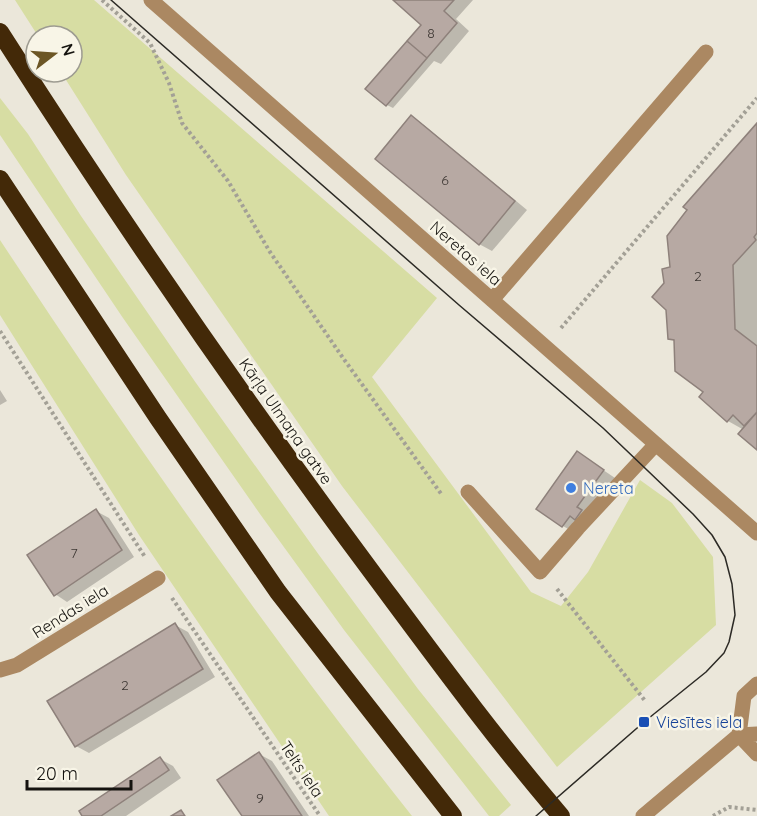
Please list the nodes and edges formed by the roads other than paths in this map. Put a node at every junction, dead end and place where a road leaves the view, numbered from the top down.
1 (151, 0) edge
2 (0, 32) edge
3 (706, 52) dead end
4 (0, 179) edge
5 (492, 300) junction
6 (656, 444) junction
7 (468, 492) dead end
8 (757, 533) edge
9 (158, 578) dead end
10 (0, 670) edge
11 (757, 684) edge
12 (757, 734) edge
13 (739, 735) junction
14 (757, 754) edge
15 (453, 816) edge
16 (561, 816) edge
17 (644, 816) edge

1 - 5 street, Neretas iela
2 - 16 highway, Kārļa Ulmaņa gatve
3 - 5 street
4 - 15 highway
5 - 6 street, Neretas iela
6 - 7 street
6 - 8 street, Neretas iela
9 - 10 street, Rendas iela
11 - 13 street
12 - 13 street
13 - 14 street
13 - 17 street

